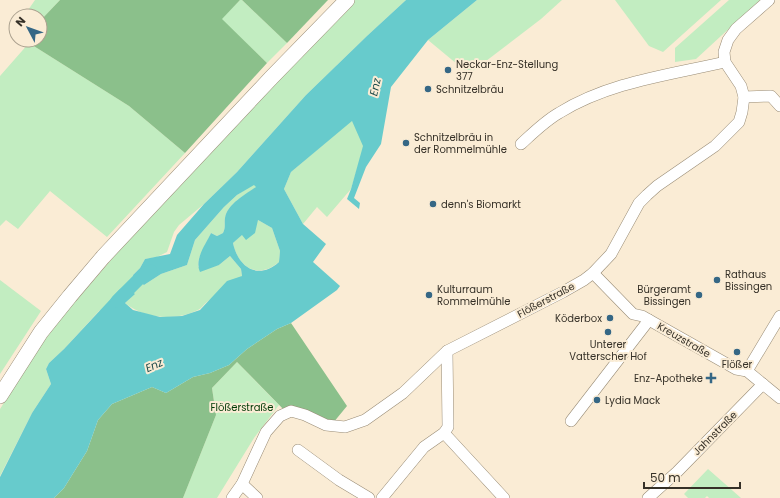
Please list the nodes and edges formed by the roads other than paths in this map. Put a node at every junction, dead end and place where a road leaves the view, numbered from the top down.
1 (347, 0) edge
2 (769, 0) edge
3 (725, 62) junction
4 (744, 97) junction
5 (780, 106) edge
6 (521, 144) dead end
7 (593, 273) junction
8 (780, 316) edge
9 (650, 320) junction
10 (447, 351) junction
11 (747, 371) junction
12 (763, 384) junction
13 (0, 396) edge
14 (780, 398) edge
15 (571, 421) dead end
16 (444, 433) junction
17 (298, 450) dead end
18 (242, 484) junction
19 (232, 498) edge
20 (257, 498) edge
21 (368, 498) edge
22 (382, 498) edge
23 (504, 498) edge
24 (648, 498) edge

1 - 13 main road
2 - 3 street
3 - 4 street
3 - 6 street
4 - 5 street
4 - 7 street, Flößerstraße
7 - 9 street, Kreuzstraße
7 - 10 street, Flößerstraße
8 - 11 street
9 - 11 street, Kreuzstraße
9 - 15 street
10 - 16 street
10 - 18 street, Flößerstraße
11 - 12 street, Kreuzstraße
12 - 14 street, Kreuzstraße
12 - 24 street, Jahnstraße
16 - 22 street
16 - 23 street
17 - 21 street
18 - 19 street, Flößerstraße
18 - 20 street

